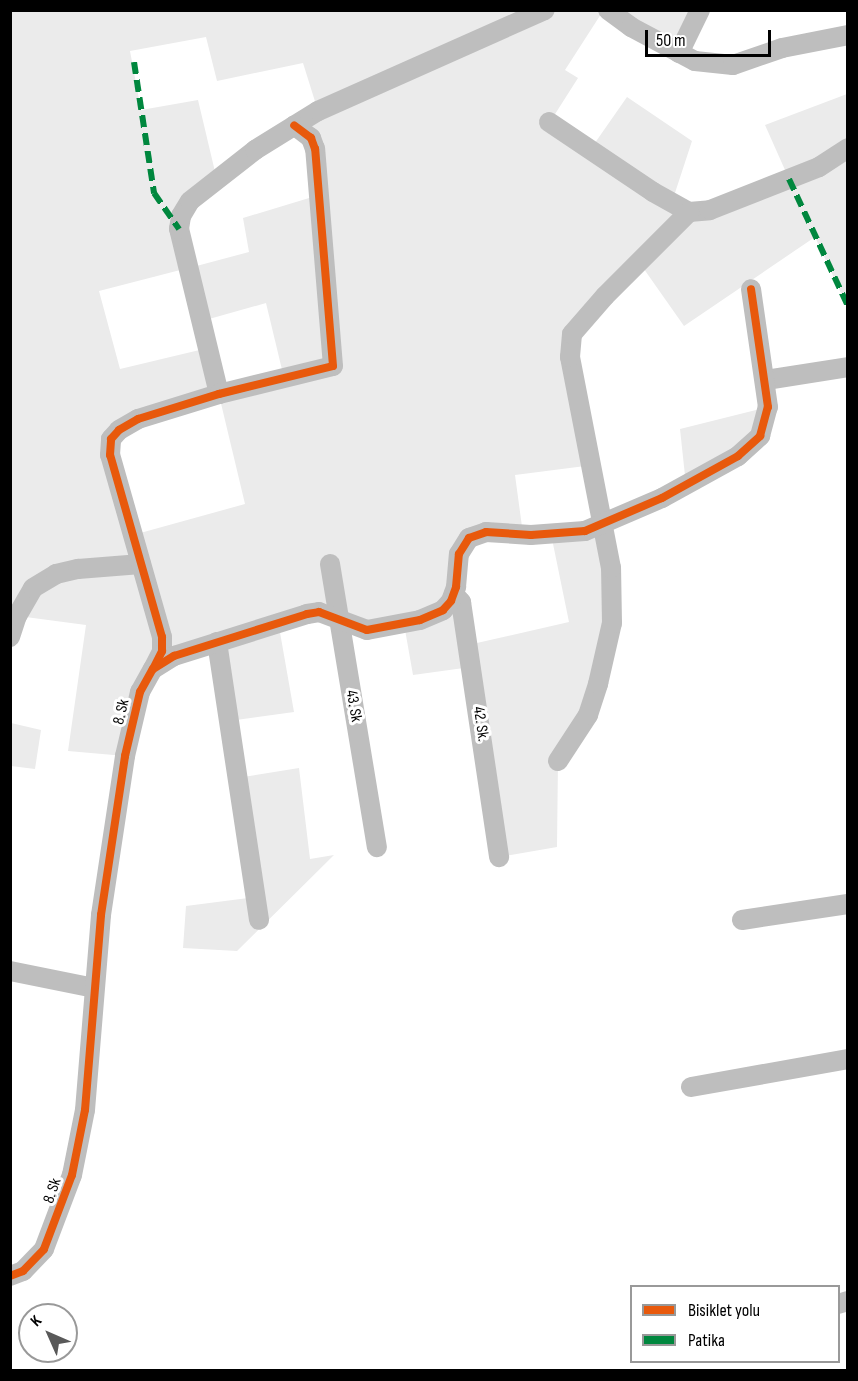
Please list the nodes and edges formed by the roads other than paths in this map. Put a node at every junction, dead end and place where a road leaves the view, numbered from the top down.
1 (545, 10) edge
2 (608, 10) edge
3 (700, 10) edge
4 (848, 35) edge
5 (679, 53) junction
6 (549, 122) dead end
7 (294, 125) junction
8 (848, 148) edge
9 (690, 212) junction
10 (751, 289) dead end
11 (848, 367) edge
12 (766, 380) junction
13 (219, 394) junction
14 (605, 523) junction
15 (141, 564) junction
16 (330, 564) dead end
17 (454, 594) junction
18 (339, 620) junction
19 (10, 637) edge
20 (217, 642) junction
21 (153, 669) junction
22 (558, 761) dead end
23 (377, 848) dead end
24 (500, 857) dead end
25 (848, 903) edge
26 (259, 920) dead end
27 (742, 920) dead end
28 (10, 971) edge
29 (94, 988) junction
30 (848, 1059) edge
31 (691, 1087) dead end
32 (17, 1273) edge

1 - 7 street
2 - 5 street
3 - 5 street
4 - 5 street
6 - 9 street
7 - 13 street
7 - 13 street, 8. Sk
8 - 9 street
9 - 14 street
10 - 12 street
11 - 12 street
12 - 14 street
13 - 15 street, 8. Sk
14 - 17 street
14 - 22 street
15 - 19 street
15 - 21 street, 8. Sk
16 - 18 street, 43. Sk
17 - 18 street
17 - 24 street, 42. Sk.
18 - 20 street
18 - 23 street, 43. Sk
20 - 21 street
20 - 26 street
21 - 29 street, 8. Sk
25 - 27 street
28 - 29 street
29 - 32 street, 8. Sk
30 - 31 street

